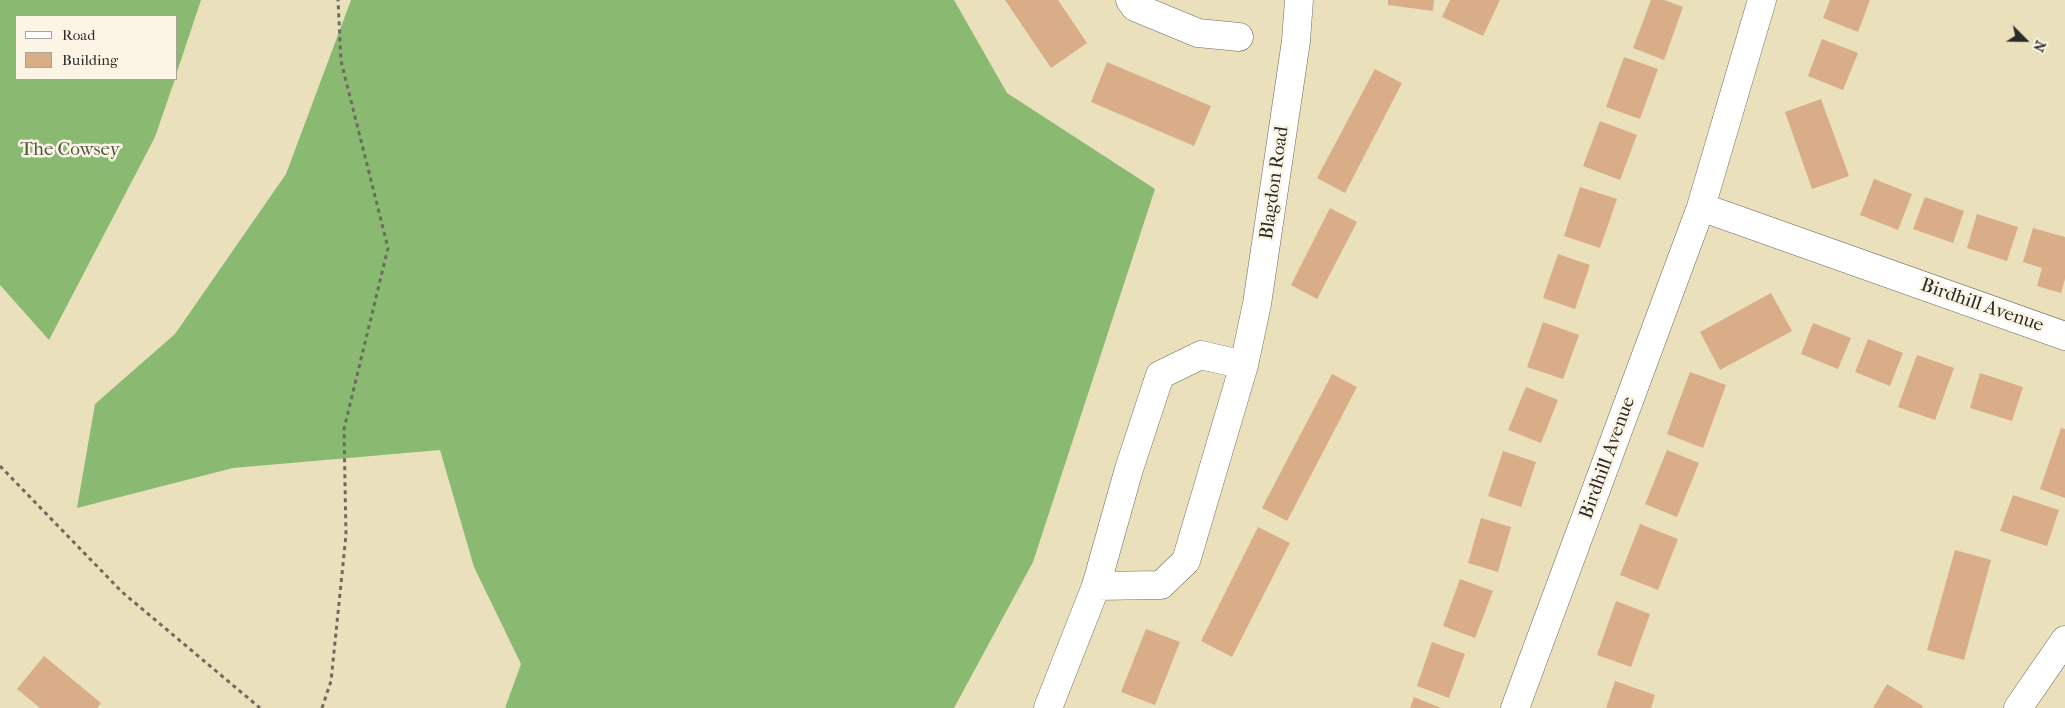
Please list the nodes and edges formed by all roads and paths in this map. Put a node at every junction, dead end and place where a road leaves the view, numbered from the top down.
1 (338, 0) edge
2 (1130, 0) edge
3 (1299, 0) edge
4 (1762, 0) edge
5 (1239, 37) dead end
6 (1701, 208) junction
7 (2065, 336) edge
8 (1244, 365) junction
9 (0, 466) edge
10 (1096, 586) junction
11 (2065, 640) edge
12 (260, 708) edge
13 (322, 708) edge
14 (1048, 708) edge
15 (1516, 708) edge
16 (2018, 708) edge

1 - 13 path
2 - 5 street
3 - 8 street, Blagdon Road
4 - 6 street, Birdhill Avenue
6 - 7 street, Birdhill Avenue
6 - 15 street, Birdhill Avenue
8 - 10 street, Blagdon Road
8 - 10 street
9 - 12 path
10 - 14 street
11 - 16 street

